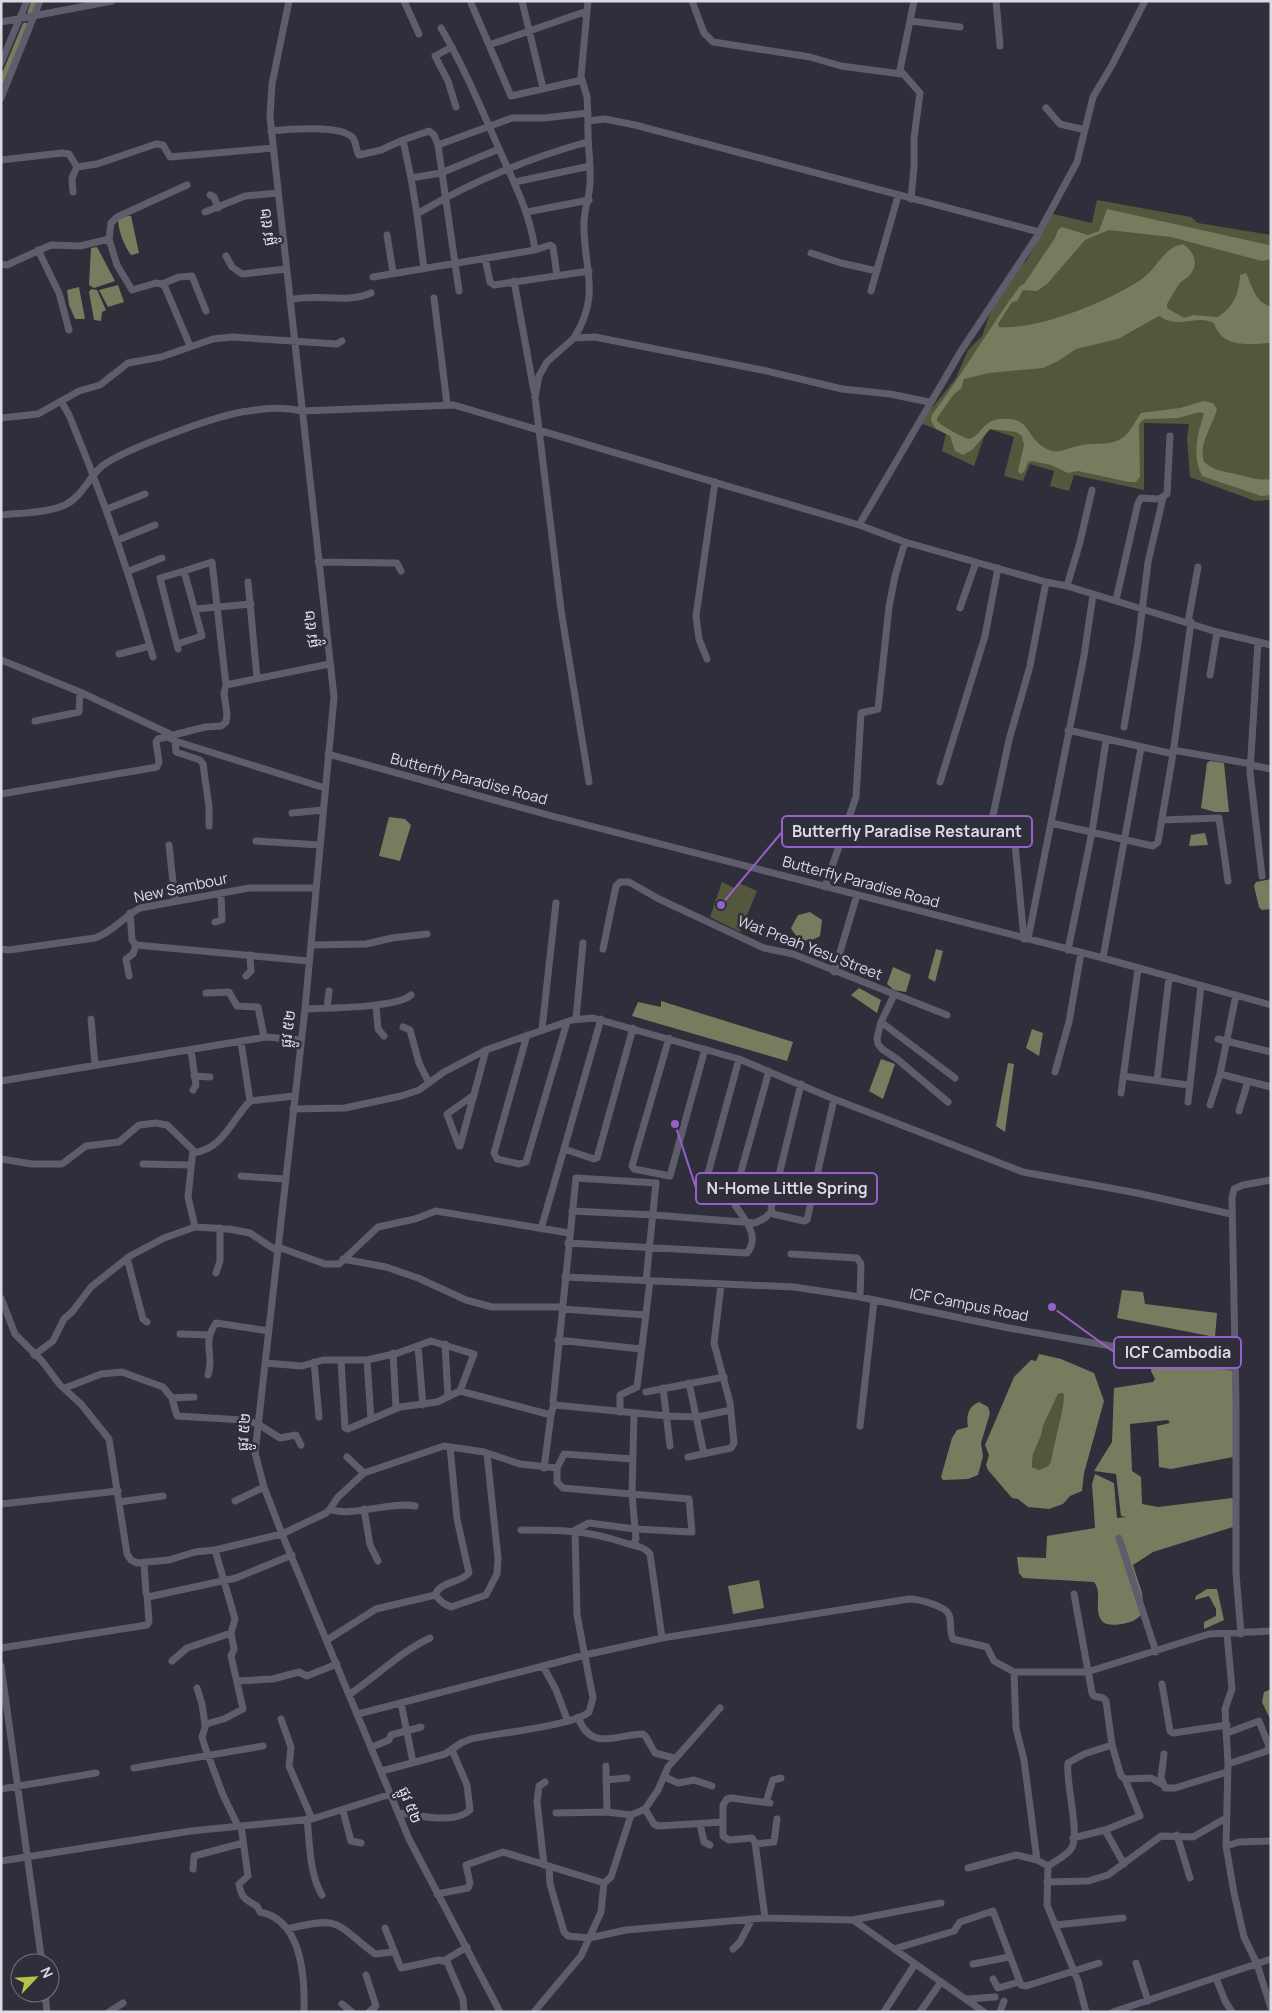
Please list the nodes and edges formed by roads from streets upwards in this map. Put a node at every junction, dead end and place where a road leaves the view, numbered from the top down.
1 (27, 1) edge
2 (40, 1) edge
3 (112, 1) edge
4 (289, 1) edge
5 (404, 1) edge
6 (522, 1) edge
7 (588, 1) edge
8 (692, 1) edge
9 (914, 1) edge
10 (996, 1) edge
11 (1145, 1) edge
12 (471, 3) dead end
13 (587, 12) junction
14 (34, 17) junction
15 (20, 19) junction
16 (910, 21) junction
17 (1, 22) edge
18 (960, 27) dead end
19 (441, 28) dead end
20 (529, 31) junction
21 (419, 34) dead end
22 (489, 45) junction
23 (1000, 46) dead end
24 (452, 47) junction
25 (1, 63) edge
26 (901, 74) junction
27 (582, 80) junction
28 (543, 88) junction
29 (1, 98) edge
30 (456, 106) dead end
31 (1046, 108) dead end
32 (588, 117) junction
33 (490, 125) junction
34 (1085, 130) junction
35 (271, 131) junction
36 (403, 140) junction
37 (587, 142) junction
38 (438, 145) junction
39 (273, 148) junction
40 (499, 149) junction
41 (1, 160) edge
42 (590, 166) junction
43 (77, 167) junction
44 (508, 168) junction
45 (441, 173) junction
46 (411, 178) junction
47 (516, 182) junction
48 (187, 185) dead end
49 (73, 192) dead end
50 (278, 193) junction
51 (210, 195) dead end
52 (898, 196) junction
53 (446, 197) junction
54 (911, 199) junction
55 (589, 200) junction
56 (218, 208) junction
57 (206, 212) dead end
58 (527, 212) junction
59 (417, 214) junction
60 (1040, 232) junction
61 (387, 235) dead end
62 (109, 240) junction
63 (38, 250) junction
64 (535, 250) junction
65 (811, 253) dead end
66 (226, 256) dead end
67 (486, 258) junction
68 (455, 263) junction
69 (1, 264) edge
70 (286, 269) junction
71 (424, 269) junction
72 (589, 271) junction
73 (877, 271) junction
74 (393, 272) junction
75 (557, 276) junction
76 (373, 277) dead end
77 (514, 281) junction
78 (162, 284) junction
79 (871, 290) dead end
80 (459, 291) dead end
81 (371, 293) dead end
82 (434, 298) dead end
83 (290, 300) junction
84 (206, 311) dead end
85 (69, 330) dead end
86 (574, 338) junction
87 (295, 341) junction
88 (342, 341) dead end
89 (190, 346) junction
90 (535, 397) junction
91 (62, 401) junction
92 (929, 402) junction
93 (447, 404) junction
94 (302, 411) junction
95 (1, 418) edge
96 (538, 431) junction
97 (1170, 436) dead end
98 (94, 474) junction
99 (715, 482) junction
100 (1092, 490) dead end
101 (145, 494) dead end
102 (1163, 498) junction
103 (107, 509) junction
104 (1, 516) edge
105 (155, 525) dead end
106 (859, 525) junction
107 (118, 540) junction
108 (905, 542) junction
109 (162, 558) dead end
110 (318, 562) junction
111 (976, 562) junction
112 (1198, 567) dead end
113 (998, 568) junction
114 (184, 570) junction
115 (129, 571) junction
116 (401, 571) dead end
117 (248, 582) dead end
118 (1046, 582) junction
119 (1067, 586) junction
120 (1093, 595) junction
121 (1116, 600) junction
122 (250, 604) junction
123 (217, 608) junction
124 (960, 608) dead end
125 (195, 609) junction
126 (1142, 610) junction
127 (1189, 622) junction
128 (1217, 632) junction
129 (1258, 642) junction
130 (1271, 645) edge
131 (150, 646) junction
132 (119, 654) dead end
133 (154, 657) dead end
134 (707, 658) dead end
135 (1, 660) edge
136 (329, 664) junction
137 (1210, 675) dead end
138 (257, 678) junction
139 (226, 685) junction
140 (80, 692) junction
141 (35, 720) dead end
142 (1124, 727) dead end
143 (1068, 730) junction
144 (170, 737) junction
145 (1106, 740) junction
146 (1141, 748) junction
147 (1173, 752) junction
148 (328, 754) junction
149 (1251, 764) junction
150 (1271, 769) edge
151 (589, 782) dead end
152 (940, 782) dead end
153 (325, 788) junction
154 (1, 794) edge
155 (323, 810) junction
156 (292, 813) dead end
157 (1162, 820) junction
158 (1051, 822) junction
159 (209, 826) dead end
160 (1092, 832) junction
161 (1124, 840) junction
162 (256, 841) dead end
163 (168, 844) dead end
164 (320, 845) junction
165 (1262, 876) dead end
166 (1228, 881) dead end
167 (825, 887) junction
168 (316, 888) junction
169 (221, 894) junction
170 (857, 895) junction
171 (175, 902) junction
172 (556, 903) dead end
173 (130, 913) junction
174 (215, 922) dead end
175 (427, 934) dead end
176 (1026, 939) junction
177 (583, 943) dead end
178 (311, 944) junction
179 (136, 945) junction
180 (1, 949) edge
181 (603, 949) dead end
182 (1068, 950) junction
183 (1081, 953) junction
184 (250, 955) junction
185 (1103, 958) junction
186 (310, 961) junction
187 (1138, 969) junction
188 (834, 972) junction
189 (129, 976) dead end
190 (246, 976) dead end
191 (1169, 978) junction
192 (1201, 986) junction
193 (329, 991) dead end
194 (206, 993) dead end
195 (412, 995) dead end
196 (894, 995) junction
197 (1236, 995) junction
198 (376, 1005) junction
199 (1271, 1005) edge
200 (327, 1008) junction
201 (304, 1009) junction
202 (947, 1015) dead end
203 (91, 1019) dead end
204 (576, 1019) junction
205 (601, 1019) junction
206 (567, 1022) junction
207 (881, 1022) junction
208 (403, 1027) dead end
209 (633, 1028) junction
210 (542, 1030) junction
211 (384, 1036) dead end
212 (527, 1036) junction
213 (264, 1037) junction
214 (669, 1038) junction
215 (1218, 1039) dead end
216 (301, 1040) junction
217 (1228, 1041) junction
218 (241, 1042) junction
219 (705, 1049) junction
220 (191, 1050) junction
221 (486, 1050) junction
222 (1271, 1052) edge
223 (739, 1059) junction
224 (95, 1064) junction
225 (769, 1071) junction
226 (1055, 1072) dead end
227 (1220, 1074) junction
228 (194, 1076) junction
229 (1124, 1076) junction
230 (210, 1077) dead end
231 (955, 1078) dead end
232 (1157, 1080) junction
233 (1, 1081) edge
234 (1248, 1081) junction
235 (429, 1083) junction
236 (800, 1084) junction
237 (1188, 1085) junction
238 (1271, 1087) edge
239 (193, 1090) dead end
240 (1121, 1093) dead end
241 (474, 1095) junction
242 (294, 1096) junction
243 (834, 1099) junction
244 (250, 1102) junction
245 (948, 1102) dead end
246 (1188, 1102) dead end
247 (1210, 1105) dead end
248 (293, 1109) junction
249 (1239, 1111) dead end
250 (564, 1148) junction
251 (193, 1154) junction
252 (1, 1158) edge
253 (144, 1164) dead end
254 (192, 1165) junction
255 (241, 1176) dead end
256 (285, 1179) junction
257 (739, 1180) junction
258 (1271, 1180) edge
259 (572, 1212) junction
260 (771, 1212) junction
261 (654, 1214) junction
262 (1231, 1214) junction
263 (748, 1223) junction
264 (195, 1226) junction
265 (220, 1228) junction
266 (541, 1229) junction
267 (569, 1233) junction
268 (568, 1243) junction
269 (650, 1248) junction
270 (278, 1249) junction
271 (791, 1254) dead end
272 (126, 1258) junction
273 (343, 1259) junction
274 (216, 1273) dead end
275 (565, 1277) junction
276 (648, 1281) junction
277 (721, 1285) junction
278 (1, 1298) edge
279 (860, 1298) junction
280 (874, 1300) junction
281 (562, 1308) junction
282 (646, 1314) junction
283 (147, 1322) dead end
284 (269, 1330) junction
285 (180, 1334) dead end
286 (210, 1335) junction
287 (558, 1340) junction
288 (445, 1344) junction
289 (418, 1346) junction
290 (641, 1349) junction
291 (393, 1353) junction
292 (34, 1354) junction
293 (341, 1360) junction
294 (367, 1360) junction
295 (314, 1362) junction
296 (265, 1363) junction
297 (1236, 1368) junction
298 (208, 1375) dead end
299 (724, 1377) junction
300 (689, 1383) junction
301 (65, 1388) junction
302 (663, 1388) junction
303 (460, 1391) junction
304 (646, 1392) dead end
305 (194, 1397) dead end
306 (448, 1397) junction
307 (172, 1398) junction
308 (554, 1404) junction
309 (423, 1405) junction
310 (396, 1408) junction
311 (731, 1410) junction
312 (620, 1412) junction
313 (634, 1413) junction
314 (551, 1415) junction
315 (667, 1416) junction
316 (319, 1417) dead end
317 (698, 1417) junction
318 (372, 1419) junction
319 (258, 1424) junction
320 (860, 1426) dead end
321 (300, 1446) dead end
322 (670, 1446) dead end
323 (450, 1447) junction
324 (487, 1454) junction
325 (704, 1454) junction
326 (347, 1457) dead end
327 (688, 1457) dead end
328 (632, 1459) junction
329 (544, 1468) junction
330 (557, 1468) junction
331 (364, 1473) junction
332 (264, 1487) junction
333 (118, 1491) junction
334 (632, 1494) junction
335 (163, 1496) dead end
336 (235, 1501) dead end
337 (119, 1502) junction
338 (1, 1504) edge
339 (415, 1506) dead end
340 (330, 1509) junction
341 (364, 1509) junction
342 (635, 1529) junction
343 (521, 1530) dead end
344 (575, 1530) junction
345 (282, 1534) junction
346 (1120, 1538) dead end
347 (633, 1544) junction
348 (215, 1550) junction
349 (292, 1555) junction
350 (378, 1561) dead end
351 (144, 1564) junction
352 (223, 1582) junction
353 (1074, 1594) dead end
354 (147, 1595) junction
355 (435, 1595) junction
356 (1271, 1631) edge
357 (231, 1633) junction
358 (1227, 1634) junction
359 (1241, 1634) junction
360 (430, 1638) dead end
361 (662, 1638) junction
362 (327, 1640) junction
363 (1, 1648) edge
364 (1156, 1652) junction
365 (585, 1655) junction
366 (172, 1661) dead end
367 (337, 1664) junction
368 (1, 1666) edge
369 (543, 1666) junction
370 (1014, 1672) junction
371 (1088, 1672) junction
372 (237, 1682) junction
373 (1162, 1684) dead end
374 (197, 1688) dead end
375 (350, 1694) junction
376 (401, 1703) junction
377 (720, 1708) dead end
378 (358, 1714) junction
379 (578, 1718) junction
380 (281, 1719) dead end
381 (567, 1720) junction
382 (205, 1725) junction
383 (1227, 1725) junction
384 (421, 1726) dead end
385 (407, 1730) junction
386 (1227, 1733) junction
387 (1112, 1745) junction
388 (263, 1746) dead end
389 (372, 1747) junction
390 (452, 1750) junction
391 (1164, 1754) dead end
392 (209, 1756) junction
393 (674, 1758) junction
394 (413, 1762) junction
395 (606, 1766) dead end
396 (134, 1768) dead end
397 (1228, 1768) junction
398 (382, 1771) junction
399 (96, 1774) dead end
400 (665, 1777) junction
401 (627, 1778) dead end
402 (781, 1778) dead end
403 (1125, 1779) junction
404 (606, 1780) junction
405 (545, 1782) dead end
406 (1163, 1785) junction
407 (712, 1786) dead end
408 (18, 1787) junction
409 (1, 1789) edge
410 (391, 1794) junction
411 (343, 1810) junction
412 (645, 1810) junction
413 (607, 1812) junction
414 (556, 1813) dead end
415 (399, 1814) junction
416 (631, 1815) junction
417 (1226, 1818) junction
418 (309, 1819) junction
419 (777, 1819) dead end
420 (723, 1822) junction
421 (700, 1824) junction
422 (240, 1826) junction
423 (1105, 1830) junction
424 (1177, 1835) junction
425 (1073, 1838) junction
426 (1271, 1841) edge
427 (243, 1843) junction
428 (361, 1843) dead end
429 (756, 1844) junction
430 (710, 1845) dead end
431 (1226, 1846) junction
432 (27, 1856) junction
433 (1037, 1860) junction
434 (1, 1861) edge
435 (1124, 1864) junction
436 (547, 1866) junction
437 (1048, 1866) junction
438 (968, 1868) dead end
439 (193, 1869) dead end
440 (1190, 1878) dead end
441 (1047, 1882) junction
442 (604, 1883) junction
443 (437, 1894) junction
444 (322, 1895) dead end
445 (941, 1903) dead end
446 (752, 1918) junction
447 (764, 1918) junction
448 (1123, 1918) dead end
449 (853, 1920) junction
450 (1055, 1925) junction
451 (385, 1928) dead end
452 (287, 1929) junction
453 (589, 1938) junction
454 (466, 1947) junction
455 (733, 1949) dead end
456 (894, 1949) junction
457 (393, 1952) junction
458 (41, 1953) edge
459 (1009, 1957) junction
460 (1271, 1959) edge
461 (445, 1960) junction
462 (1098, 1963) dead end
463 (1136, 1963) dead end
464 (915, 1964) junction
465 (973, 1964) dead end
466 (1257, 1964) junction
467 (1072, 1971) junction
468 (366, 1975) dead end
469 (1216, 1978) junction
470 (993, 1979) dead end
471 (941, 1982) junction
472 (1019, 1982) junction
473 (995, 1997) dead end
474 (966, 1999) junction
475 (1004, 2000) dead end
476 (1148, 2001) junction
477 (123, 2003) dead end
478 (342, 2004) dead end
479 (1271, 2008) edge
480 (109, 2012) edge
481 (304, 2012) edge
482 (352, 2012) edge
483 (369, 2012) edge
484 (464, 2012) edge
485 (500, 2012) edge
486 (534, 2012) edge
487 (884, 2012) edge
488 (920, 2012) edge
489 (984, 2012) edge
490 (1000, 2012) edge
491 (1086, 2012) edge
492 (1113, 2012) edge
493 (1232, 2012) edge

1 - 15 street
2 - 14 street
3 - 14 street
4 - 35 street, ផ្លូវ ៥២
5 - 21 street
6 - 20 street
7 - 13 street
8 - 26 street
9 - 16 street
10 - 23 street
11 - 34 street
12 - 22 street
13 - 20 street
13 - 27 street
14 - 15 street
14 - 29 street
15 - 17 street
15 - 25 street
16 - 18 street
16 - 26 street
19 - 24 street
20 - 22 street
20 - 28 street
22 - 28 street
24 - 30 street
24 - 33 street
26 - 54 street
27 - 28 street
27 - 32 street
31 - 34 street
32 - 33 street
32 - 37 street
32 - 52 street
33 - 38 street
33 - 40 street
34 - 60 street
35 - 36 street
35 - 39 street, ផ្លូវ ៥២
36 - 38 street
36 - 46 street
37 - 42 street
37 - 44 street
38 - 45 street
39 - 43 street
39 - 50 street, ផ្លូវ ៥២
40 - 44 street
40 - 45 street
41 - 43 street
42 - 47 street
42 - 55 street
43 - 49 street
44 - 47 street
44 - 53 street
45 - 46 street
45 - 53 street
46 - 59 street
47 - 58 street
48 - 62 street
50 - 56 street
50 - 70 street, ផ្លូវ ៥២
51 - 56 street
52 - 54 street
52 - 73 street
53 - 59 street
53 - 68 street
54 - 60 street
55 - 58 street
55 - 72 street
56 - 57 street
58 - 64 street
59 - 71 street
60 - 92 street
61 - 74 street
62 - 63 street
62 - 78 street
63 - 69 street
63 - 85 street
64 - 67 street
64 - 75 street
65 - 73 street
66 - 70 street
67 - 68 street
67 - 77 street
68 - 71 street
68 - 80 street
70 - 83 street, ផ្លូវ ៥២
71 - 74 street
72 - 75 street
72 - 86 street
73 - 79 street
74 - 76 street
75 - 77 street
77 - 90 street
78 - 84 street
78 - 89 street
81 - 83 street
82 - 93 street
83 - 87 street, ផ្លូវ ៥២
86 - 90 street
86 - 92 street
87 - 88 street
87 - 89 street
87 - 94 street, ផ្លូវ ៥២
89 - 91 street
90 - 96 street
91 - 95 street
91 - 98 street
92 - 106 street
93 - 94 street
93 - 96 street
94 - 98 street
94 - 110 street, ផ្លូវ ៥២
96 - 99 street
96 - 151 street
97 - 102 street
98 - 103 street
98 - 104 street
99 - 106 street
99 - 134 street
100 - 119 street
101 - 103 street
102 - 121 street
102 - 126 street
103 - 107 street
105 - 107 street
106 - 108 street
107 - 115 street
108 - 111 street
108 - 167 street
109 - 115 street
110 - 116 street
110 - 136 street, ផ្លូវ ៥២
111 - 113 street
111 - 124 street
112 - 127 street
113 - 118 street
113 - 152 street
114 - 123 street
114 - 125 street
114 - 125 street
115 - 131 street
117 - 122 street
118 - 119 street
118 - 176 street
119 - 120 street
120 - 121 street
120 - 143 street
121 - 126 street
122 - 123 street
122 - 138 street
123 - 125 street
123 - 139 street
126 - 127 street
126 - 142 street
127 - 128 street
127 - 147 street
128 - 129 street
128 - 137 street
129 - 130 street
129 - 149 street
131 - 132 street
131 - 133 street
135 - 140 street
136 - 138 street
136 - 148 street, ផ្លូវ ៥២
138 - 139 street
139 - 144 street
140 - 141 street
140 - 144 street
143 - 145 street
143 - 158 street
144 - 153 street
144 - 154 street
144 - 159 street
145 - 146 street
145 - 160 street
146 - 147 street
146 - 161 street
147 - 149 street
147 - 157 street
148 - 153 street, ផ្លូវ ៥២
148 - 167 street, Butterfly Paradise Road
149 - 150 street
149 - 165 street
153 - 155 street, ផ្លូវ ៥២
155 - 156 street
155 - 164 street, ផ្លូវ ៥២
157 - 161 street
157 - 166 street
158 - 160 street
158 - 176 street
160 - 161 street
160 - 182 street
161 - 185 street
162 - 164 street
163 - 171 street
164 - 168 street, ផ្លូវ ៥២
167 - 170 street, Butterfly Paradise Road
168 - 169 street, New Sambour
168 - 178 street, ផ្លូវ ៥២
169 - 171 street, New Sambour
169 - 174 street
170 - 176 street, Butterfly Paradise Road
170 - 188 street
171 - 173 street, New Sambour
172 - 210 street
173 - 179 street
173 - 180 street, New Sambour
175 - 178 street
176 - 182 street, Butterfly Paradise Road
177 - 204 street
178 - 186 street, ផ្លូវ ៥២
179 - 184 street
179 - 189 street
181 - 188 street, Wat Preah Yesu Street
182 - 183 street, Butterfly Paradise Road
183 - 185 street, Butterfly Paradise Road
183 - 226 street
184 - 186 street
184 - 190 street
185 - 187 street, Butterfly Paradise Road
186 - 201 street, ផ្លូវ ៥២
187 - 191 street, Butterfly Paradise Road
187 - 229 street
188 - 196 street, Wat Preah Yesu Street
191 - 192 street, Butterfly Paradise Road
191 - 232 street
192 - 197 street, Butterfly Paradise Road
192 - 237 street
193 - 200 street
194 - 213 street
195 - 198 street
196 - 202 street, Wat Preah Yesu Street
196 - 207 street
197 - 199 street, Butterfly Paradise Road
197 - 217 street
198 - 200 street
198 - 211 street
200 - 201 street
201 - 216 street, ផ្លូវ ៥២
203 - 224 street
204 - 205 street
204 - 206 street
205 - 209 street
205 - 250 street
206 - 210 street
206 - 212 street
207 - 231 street
207 - 245 street
208 - 235 street
209 - 214 street
209 - 250 street
210 - 212 street
212 - 221 street
213 - 216 street
213 - 218 street
214 - 219 street
214 - 219 street
215 - 217 street
216 - 242 street, ផ្លូវ ៥២
217 - 222 street
217 - 227 street
218 - 220 street
218 - 244 street
219 - 223 street
220 - 224 street
220 - 228 street
221 - 235 street
221 - 241 street
223 - 225 street
223 - 257 street
224 - 233 street
225 - 236 street
225 - 257 street
227 - 234 street
227 - 247 street
228 - 230 street
228 - 239 street
229 - 232 street
229 - 240 street
232 - 237 street
234 - 238 street
234 - 249 street
235 - 248 street
236 - 243 street
236 - 260 street
237 - 246 street
241 - 241 street
242 - 244 street
242 - 248 street, ផ្លូវ ៥២
243 - 260 street
243 - 262 street
244 - 251 street
248 - 256 street, ផ្លូវ ៥២
250 - 266 street
251 - 252 street
251 - 254 street
253 - 254 street
254 - 264 street
255 - 256 street
256 - 270 street, ផ្លូវ ៥២
257 - 263 street
258 - 262 street
259 - 261 street
259 - 261 street
259 - 267 street
260 - 263 street
261 - 263 street
261 - 269 street
262 - 297 street
263 - 269 street
264 - 265 street
264 - 272 street
265 - 270 street
265 - 274 street
266 - 267 street
266 - 273 street
267 - 268 street
268 - 269 street
268 - 275 street
269 - 276 street
270 - 273 street
270 - 284 street, ផ្លូវ ៥២
271 - 279 street
272 - 283 street
272 - 292 street
273 - 281 street
275 - 276 street, ICF Campus Road
275 - 281 street
276 - 277 street, ICF Campus Road
276 - 282 street
277 - 279 street, ICF Campus Road
277 - 299 street
278 - 292 street
279 - 280 street, ICF Campus Road
280 - 297 street, ICF Campus Road
280 - 320 street
281 - 282 street
281 - 287 street
282 - 290 street
284 - 286 street
284 - 296 street, ផ្លូវ ៥២
285 - 286 street
286 - 298 street
287 - 290 street
287 - 308 street
288 - 289 street
288 - 303 street
288 - 306 street
289 - 291 street
289 - 309 street
290 - 312 street
291 - 294 street
291 - 310 street
292 - 301 street
293 - 294 street
293 - 295 street
293 - 318 street
294 - 318 street
295 - 296 street
295 - 316 street
296 - 319 street, ផ្លូវ ៥២
297 - 359 street
299 - 300 street
299 - 311 street
300 - 302 street
300 - 317 street
301 - 307 street
301 - 333 street
302 - 304 street
302 - 315 street
303 - 306 street
303 - 314 street
305 - 307 street
306 - 309 street
307 - 319 street
308 - 312 street
308 - 314 street
309 - 310 street
310 - 318 street
311 - 317 street
311 - 325 street
312 - 313 street
313 - 315 street
313 - 328 street
314 - 329 street
315 - 317 street
315 - 322 street
317 - 325 street
319 - 321 street
319 - 332 street, ផ្លូវ ៥២
323 - 324 street
323 - 331 street
323 - 355 street
324 - 329 street
324 - 355 street
325 - 327 street
326 - 331 street
328 - 330 street
328 - 334 street
329 - 330 street
330 - 334 street
331 - 340 street
332 - 336 street
332 - 345 street, ផ្លូវ ៥២
333 - 337 street
333 - 338 street
334 - 342 street
334 - 342 street
335 - 337 street
337 - 351 street
339 - 341 street
340 - 341 street
340 - 345 street
341 - 350 street
342 - 344 street
342 - 347 street
343 - 344 street
344 - 347 street
344 - 365 street
345 - 348 street
345 - 349 street, ផ្លូវ ៥២
346 - 364 street
347 - 361 street
348 - 351 street
348 - 352 street
349 - 352 street
349 - 362 street, ផ្លូវ ៥២
351 - 354 street
352 - 354 street
352 - 357 street
353 - 371 street
354 - 363 street
355 - 362 street
356 - 359 street
357 - 366 street
357 - 372 street
358 - 359 street
358 - 364 street
358 - 383 street
360 - 375 street
361 - 365 street
361 - 370 street
362 - 367 street, ផ្លូវ ៥២
364 - 371 street
365 - 369 street
365 - 379 street
367 - 372 street
367 - 375 street, ផ្លូវ ៥២
368 - 408 street
369 - 376 street
369 - 381 street
370 - 371 street
370 - 433 street
371 - 387 street
372 - 382 street
373 - 383 street
374 - 382 street
375 - 378 street, ផ្លូវ ៥២
376 - 378 street
376 - 385 street
377 - 393 street
378 - 389 street, ផ្លូវ ៥២
379 - 381 street
379 - 393 street
380 - 418 street
381 - 390 street
382 - 392 street
383 - 386 street
384 - 385 street
385 - 389 street
385 - 394 street
386 - 397 street
386 - 397 street
387 - 403 street
387 - 425 street
388 - 392 street
389 - 398 street, ផ្លូវ ៥២
390 - 394 street
390 - 415 street
391 - 406 street
392 - 396 street
392 - 422 street
393 - 400 street
394 - 398 street
395 - 404 street
397 - 406 street
397 - 417 street
398 - 410 street, ផ្លូវ ៥២
399 - 408 street
400 - 407 street
400 - 412 street
401 - 404 street
402 - 420 street
403 - 406 street
403 - 423 street
404 - 413 street
405 - 436 street
408 - 409 street
408 - 432 street
410 - 411 street
410 - 415 street, ផ្លូវ ៥២
411 - 418 street
411 - 428 street
412 - 416 street
412 - 421 street
413 - 414 street
413 - 416 street
415 - 443 street, ផ្លូវ ៥២
416 - 442 street
417 - 424 street
417 - 431 street
418 - 422 street
418 - 444 street
419 - 429 street
420 - 421 street
420 - 429 street
421 - 430 street
422 - 427 street
422 - 432 street
423 - 425 street
423 - 435 street
424 - 435 street
424 - 440 street
425 - 437 street
426 - 431 street
427 - 439 street
427 - 452 street
429 - 447 street
431 - 466 street
432 - 434 street
432 - 458 street
433 - 437 street
433 - 438 street
435 - 441 street
436 - 442 street
436 - 443 street
436 - 453 street
437 - 441 street
441 - 450 street
442 - 453 street
443 - 454 street, ផ្លូវ ៥២
445 - 449 street
446 - 447 street
446 - 453 street
446 - 455 street
447 - 449 street
448 - 450 street
449 - 456 street
450 - 467 street
451 - 457 street
452 - 457 street
452 - 481 street
453 - 486 street
454 - 461 street
454 - 485 street, ផ្លូវ ៥២
456 - 459 street
456 - 464 street
457 - 461 street
459 - 465 street
459 - 472 street
460 - 466 street
461 - 484 street
462 - 467 street
463 - 476 street
464 - 471 street
464 - 487 street
466 - 469 street
466 - 479 street
467 - 472 street
467 - 491 street
468 - 483 street
469 - 476 street
469 - 493 street
470 - 472 street
471 - 474 street
471 - 488 street
473 - 474 street
474 - 489 street
475 - 490 street
476 - 492 street
477 - 480 street
478 - 482 street

